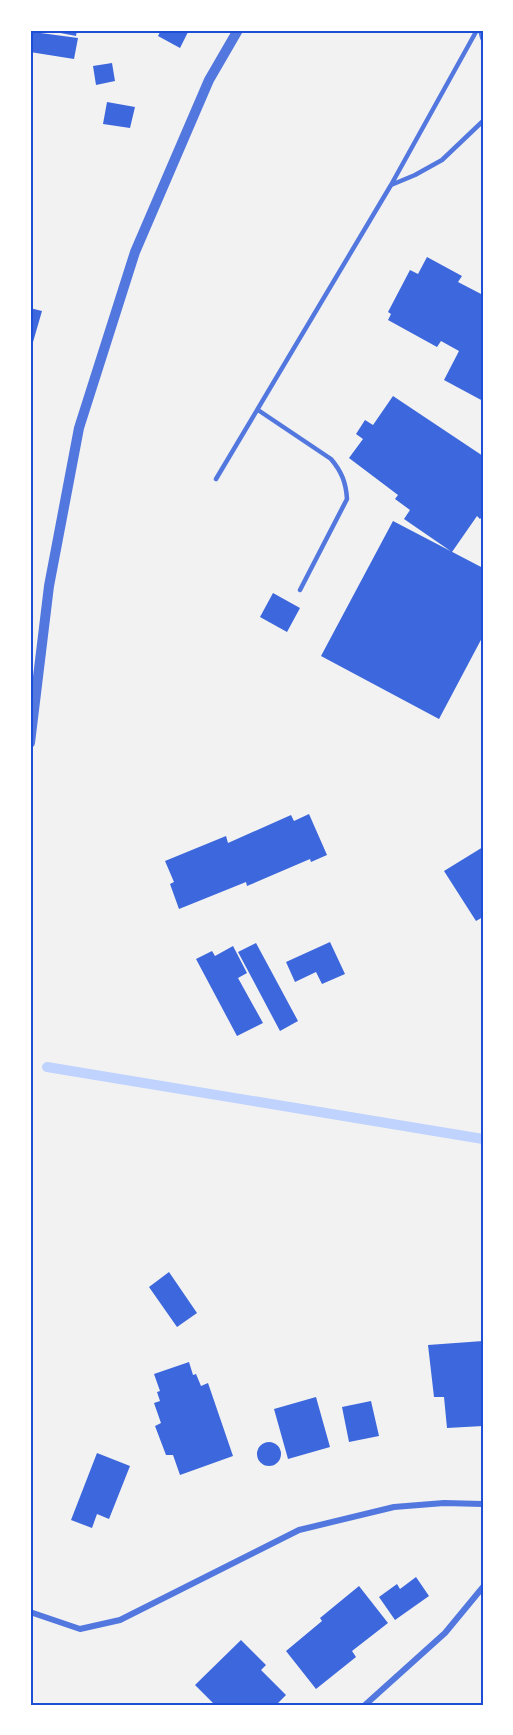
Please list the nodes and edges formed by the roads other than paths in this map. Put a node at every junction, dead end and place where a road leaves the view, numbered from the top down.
1 (238, 30) edge
2 (479, 30) edge
3 (483, 38) edge
4 (483, 121) edge
5 (391, 185) junction
6 (258, 410) junction
7 (216, 479) dead end
8 (300, 590) dead end
9 (30, 743) edge
10 (483, 1504) edge
11 (483, 1587) edge
12 (30, 1612) edge
13 (365, 1705) edge

1 - 9 street
2 - 3 street
2 - 5 lane
4 - 5 lane
5 - 6 lane
6 - 7 lane
6 - 8 lane
10 - 12 street
11 - 13 street

